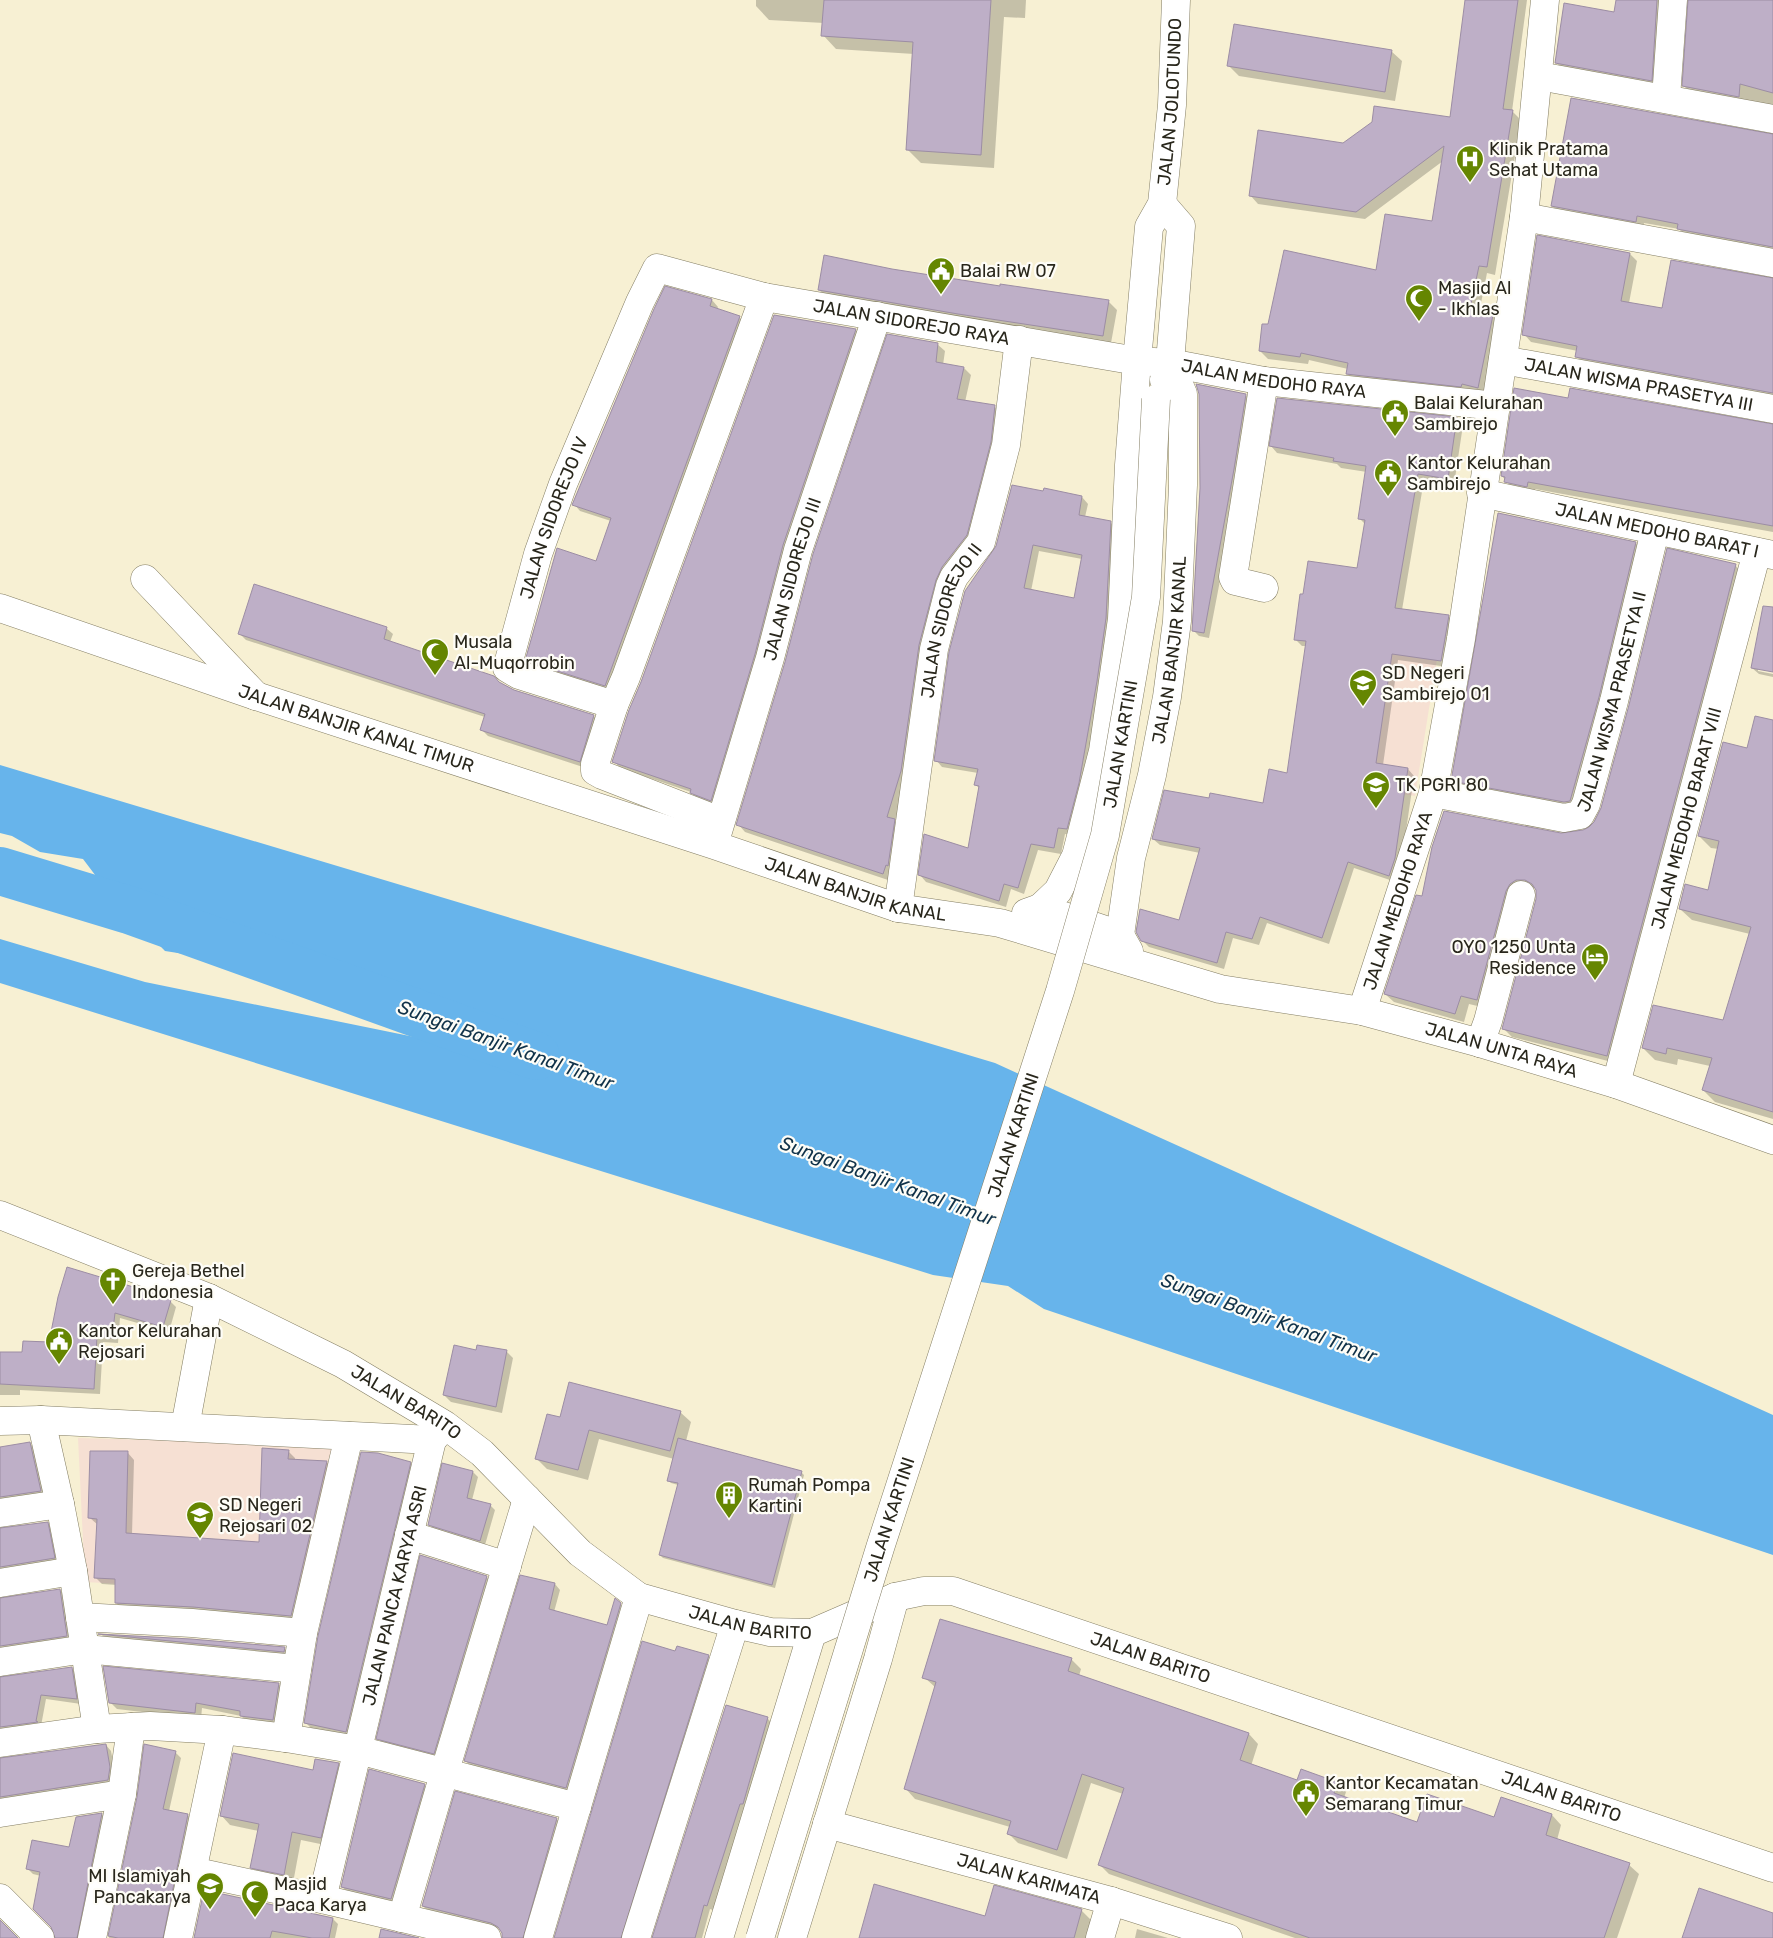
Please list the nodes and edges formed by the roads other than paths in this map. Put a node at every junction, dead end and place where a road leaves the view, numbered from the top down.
1 (1176, 0) edge
2 (1545, 0) edge
3 (1673, 0) edge
4 (1539, 76) junction
5 (1666, 98) junction
6 (1773, 119) edge
7 (1162, 204) junction
8 (1524, 217) junction
9 (1773, 263) edge
10 (657, 268) joint
11 (764, 297) junction
12 (877, 316) junction
13 (1019, 340) junction
14 (1503, 360) junction
15 (1137, 361) junction
16 (1170, 363) junction
17 (1264, 381) junction
18 (1156, 399) junction
19 (1496, 406) junction
20 (1773, 409) edge
21 (1482, 493) junction
22 (1655, 531) junction
23 (1765, 554) edge
24 (145, 579) dead end
25 (1264, 588) dead end
26 (0, 608) edge
27 (256, 696) junction
28 (614, 705) junction
29 (1434, 793) junction
30 (717, 833) junction
31 (1521, 895) dead end
32 (898, 908) junction
33 (1040, 908) junction
34 (1000, 922) junction
35 (1120, 935) junction
36 (1136, 965) junction
37 (1220, 989) joint
38 (1362, 1011) junction
39 (1480, 1043) junction
40 (1616, 1084) junction
41 (1773, 1140) edge
42 (0, 1215) edge
43 (209, 1298) junction
44 (41, 1420) junction
45 (0, 1422) edge
46 (185, 1427) junction
47 (439, 1433) junction
48 (349, 1436) junction
49 (527, 1499) junction
50 (60, 1504) junction
51 (0, 1513) edge
52 (409, 1535) junction
53 (507, 1566) junction
54 (73, 1571) junction
55 (0, 1583) edge
56 (639, 1597) junction
57 (895, 1597) junction
58 (80, 1617) junction
59 (735, 1624) junction
60 (812, 1632) junction
61 (303, 1633) junction
62 (85, 1649) junction
63 (0, 1662) edge
64 (297, 1669) junction
65 (131, 1727) junction
66 (97, 1729) junction
67 (222, 1730) junction
68 (286, 1738) junction
69 (0, 1743) edge
70 (358, 1750) junction
71 (444, 1774) junction
72 (122, 1794) junction
73 (577, 1807) junction
74 (0, 1813) edge
75 (827, 1824) junction
76 (1773, 1868) edge
77 (192, 1872) junction
78 (0, 1898) edge
79 (322, 1899) junction
80 (1111, 1901) junction
81 (402, 1918) junction
82 (40, 1938) edge
83 (92, 1938) edge
84 (178, 1938) edge
85 (487, 1938) edge
86 (538, 1938) edge
87 (636, 1938) edge
88 (719, 1938) edge
89 (760, 1938) edge
90 (792, 1938) edge
91 (1100, 1938) edge
92 (1228, 1938) edge

1 - 7 street, JALAN JOLOTUNDO
2 - 4 street, JALAN MEDOHO RAYA
3 - 5 street
4 - 5 street
4 - 8 street, JALAN MEDOHO RAYA
5 - 6 street
7 - 15 street, JALAN JOLOTUNDO
7 - 16 street, JALAN JOLOTUNDO
8 - 9 street
8 - 14 street, JALAN MEDOHO RAYA
10 - 11 street, JALAN SIDOREJO RAYA
10 - 28 street, JALAN SIDOREJO IV
11 - 12 street, JALAN SIDOREJO RAYA
11 - 28 street
12 - 13 street, JALAN SIDOREJO RAYA
12 - 30 street, JALAN SIDOREJO III
13 - 15 street, JALAN SIDOREJO RAYA
13 - 32 street, JALAN SIDOREJO II
14 - 19 street, JALAN MEDOHO RAYA
14 - 20 street, JALAN WISMA PRASETYA III
15 - 16 street, JALAN SIDOREJO RAYA
15 - 18 street
15 - 33 street, JALAN BANJIR KANAL
16 - 17 street, JALAN MEDOHO RAYA
16 - 18 street
16 - 35 street, JALAN BANJIR KANAL
17 - 19 street, JALAN MEDOHO RAYA
17 - 25 street
18 - 89 street, JALAN KARTINI, bridge
19 - 21 street, JALAN MEDOHO RAYA
21 - 22 street, JALAN MEDOHO BARAT I
21 - 29 street, JALAN MEDOHO RAYA
22 - 23 street, JALAN MEDOHO BARAT I
22 - 29 street, JALAN WISMA PRASETYA II
23 - 40 street, JALAN MEDOHO BARAT VIII
24 - 27 street
26 - 27 street, JALAN BANJIR KANAL TIMUR
27 - 30 street, JALAN BANJIR KANAL TIMUR
28 - 30 street
29 - 38 street, JALAN MEDOHO RAYA
30 - 32 street, JALAN BANJIR KANAL
31 - 39 street
32 - 34 street, JALAN BANJIR KANAL
33 - 34 street, JALAN BANJIR KANAL
33 - 35 street
34 - 36 street, JALAN BANJIR KANAL
35 - 36 street
36 - 37 street, JALAN BANJIR KANAL
37 - 38 street, JALAN UNTA RAYA
38 - 39 street, JALAN UNTA RAYA
39 - 40 street, JALAN UNTA RAYA
40 - 41 street, JALAN UNTA RAYA
42 - 43 street, JALAN BARITO
43 - 46 street
43 - 47 street, JALAN BARITO
44 - 45 street
44 - 46 street
44 - 50 street
46 - 48 street
47 - 48 street
47 - 49 street, JALAN BARITO
47 - 52 street, JALAN PANCA KARYA ASRI
48 - 61 street
49 - 53 street
49 - 56 street, JALAN BARITO
50 - 51 street
50 - 54 street
52 - 53 street
52 - 70 street, JALAN PANCA KARYA ASRI
53 - 71 street
54 - 55 street
54 - 58 street
56 - 59 street, JALAN BARITO
56 - 73 street
57 - 60 street, JALAN BARITO
57 - 75 street, JALAN KARTINI
57 - 76 street, JALAN BARITO
58 - 61 street
58 - 62 street
59 - 60 street, JALAN BARITO
59 - 87 street
60 - 88 street
61 - 64 street
62 - 63 street
62 - 64 street
62 - 66 street
64 - 68 street
65 - 66 street
65 - 67 street
65 - 72 street
66 - 69 street
67 - 68 street
67 - 77 street
68 - 70 street
70 - 71 street
70 - 79 street, JALAN PANCA KARYA ASRI
71 - 73 street
71 - 81 street
72 - 74 street
72 - 83 street
73 - 86 street
75 - 80 street, JALAN KARIMATA
75 - 90 street, JALAN KARTINI
77 - 79 street
77 - 84 street
78 - 82 street
79 - 81 street
80 - 91 street
80 - 92 street, JALAN KARIMATA
81 - 85 street

